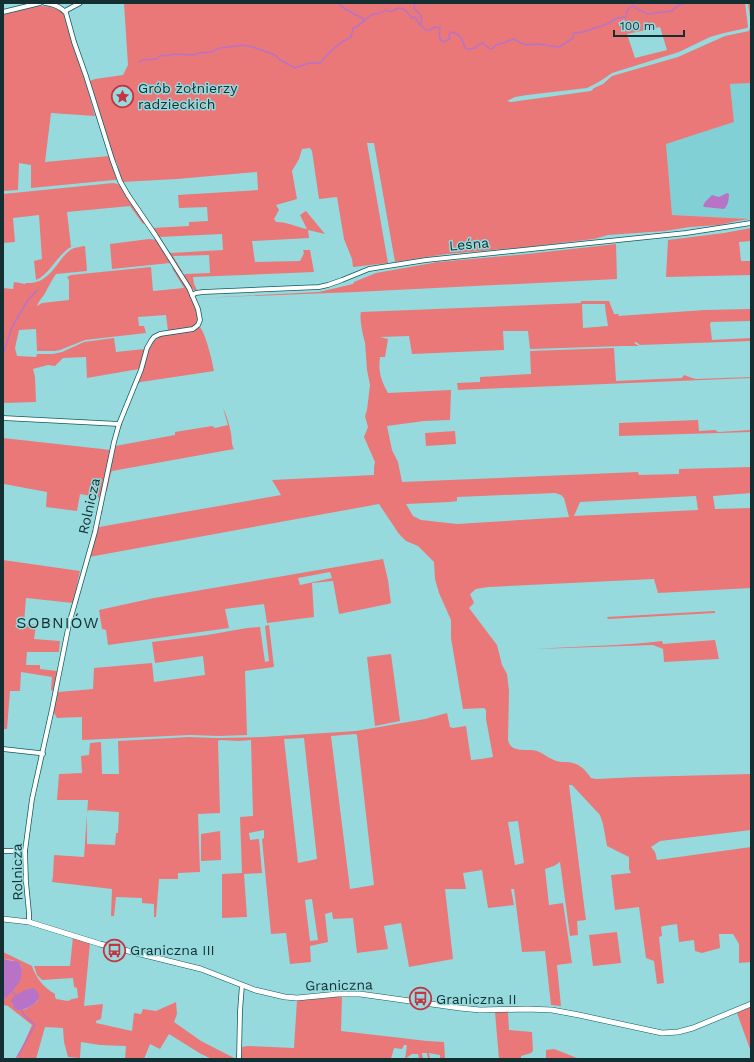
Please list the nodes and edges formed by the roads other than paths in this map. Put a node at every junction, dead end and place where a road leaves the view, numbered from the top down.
1 (40, 3) edge
2 (45, 3) edge
3 (80, 3) edge
4 (65, 11) junction
5 (3, 12) edge
6 (751, 223) edge
7 (192, 295) junction
8 (3, 418) edge
9 (118, 424) junction
10 (3, 749) edge
11 (43, 754) junction
12 (3, 851) edge
13 (25, 851) junction
14 (3, 919) edge
15 (29, 922) junction
16 (242, 985) junction
17 (751, 1004) edge
18 (239, 1059) edge

1 - 5 street
2 - 4 street
3 - 4 street
4 - 7 street, Rolnicza
6 - 7 street, Leśna
7 - 9 street, Rolnicza
8 - 9 street
9 - 11 street, Rolnicza
10 - 11 street
11 - 13 street, Rolnicza
12 - 13 street
13 - 15 street, Rolnicza
14 - 15 street, Graniczna
15 - 16 street, Graniczna
16 - 17 street, Graniczna
16 - 18 street

